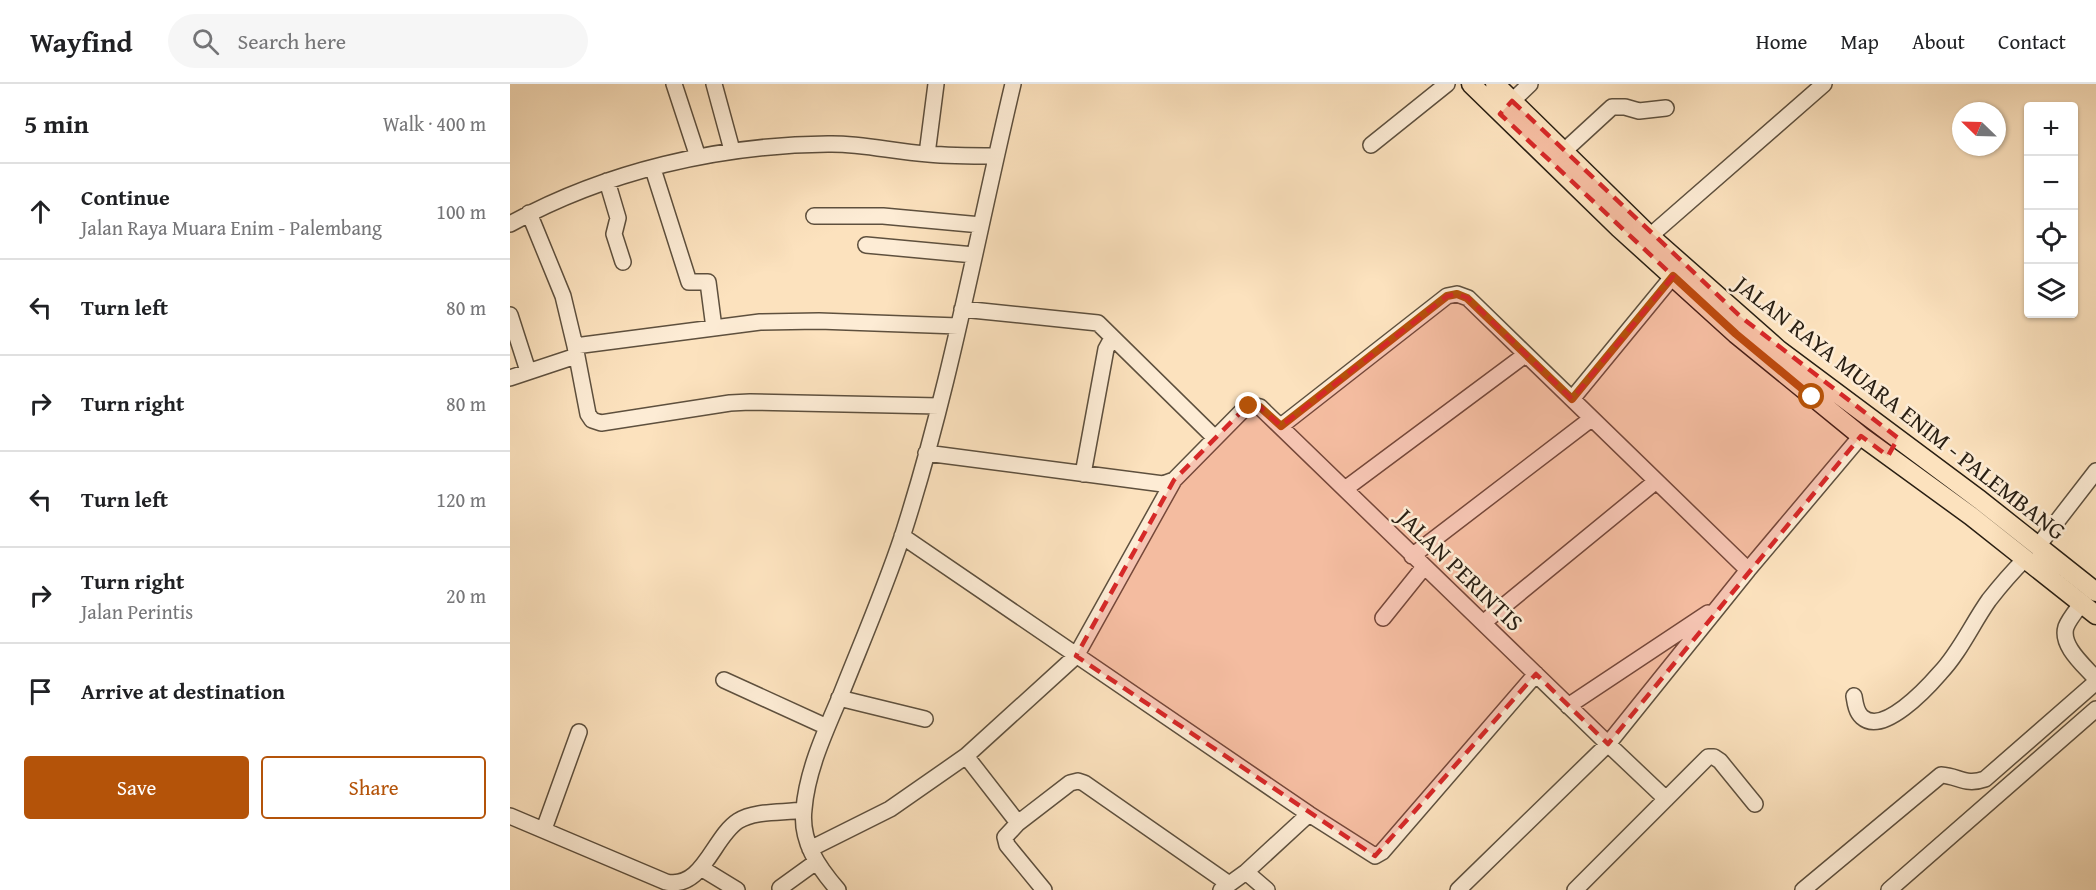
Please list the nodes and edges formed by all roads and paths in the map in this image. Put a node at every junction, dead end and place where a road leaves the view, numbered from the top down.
1 (674, 84) edge
2 (714, 84) edge
3 (936, 84) edge
4 (1014, 84) edge
5 (1447, 84) edge
6 (1471, 84) edge
7 (1495, 84) edge
8 (1530, 84) edge
9 (1824, 84) edge
10 (1506, 107) junction
11 (1666, 108) dead end
12 (1371, 145) dead end
13 (732, 150) junction
14 (1563, 152) junction
15 (927, 154) junction
16 (996, 156) junction
17 (698, 157) junction
18 (653, 169) junction
19 (607, 181) junction
20 (529, 213) junction
21 (814, 216) dead end
22 (510, 224) edge
23 (981, 225) junction
24 (1650, 236) junction
25 (866, 245) dead end
26 (974, 255) junction
27 (623, 262) dead end
28 (1673, 276) junction
29 (963, 309) junction
30 (510, 315) edge
31 (958, 326) junction
32 (714, 328) junction
33 (1112, 338) junction
34 (575, 351) junction
35 (1525, 355) junction
36 (528, 371) junction
37 (510, 378) edge
38 (1572, 399) junction
39 (939, 406) junction
40 (1591, 419) junction
41 (1281, 426) junction
42 (1861, 436) junction
43 (1215, 438) junction
44 (1898, 438) junction
45 (926, 453) junction
46 (1887, 456) junction
47 (2096, 471) edge
48 (1083, 474) junction
49 (1174, 480) junction
50 (1655, 482) junction
51 (1345, 489) junction
52 (902, 536) junction
53 (2031, 552) junction
54 (1412, 556) junction
55 (1424, 567) junction
56 (1748, 570) junction
57 (1721, 604) junction
58 (2091, 604) edge
59 (1383, 618) dead end
60 (1483, 623) junction
61 (1076, 656) junction
62 (1536, 674) junction
63 (724, 680) dead end
64 (2096, 681) edge
65 (1854, 696) dead end
66 (839, 698) junction
67 (1568, 706) junction
68 (2096, 709) edge
69 (925, 718) dead end
70 (827, 727) junction
71 (579, 732) dead end
72 (1608, 744) junction
73 (966, 756) junction
74 (1666, 799) junction
75 (1755, 804) dead end
76 (803, 810) junction
77 (1309, 814) junction
78 (510, 816) edge
79 (1018, 823) junction
80 (544, 829) junction
81 (813, 856) junction
82 (701, 868) junction
83 (1246, 872) junction
84 (680, 886) edge
85 (1225, 887) edge
86 (780, 888) dead end
87 (737, 890) edge
88 (838, 890) edge
89 (1044, 890) edge
90 (1267, 890) edge
91 (1458, 890) edge
92 (1575, 890) edge
93 (1803, 890) edge
94 (1889, 890) edge

1 - 17 street
2 - 13 street
3 - 15 street
4 - 16 street
5 - 12 street
6 - 10 main road, JALAN RAYA MUARA ENIM - PALEMBANG
7 - 10 main road, JALAN RAYA MUARA ENIM - PALEMBANG
8 - 10 street
9 - 24 street
10 - 14 main road, JALAN RAYA MUARA ENIM - PALEMBANG
10 - 28 main road, JALAN RAYA MUARA ENIM - PALEMBANG
11 - 14 street
13 - 15 street
13 - 17 street
14 - 24 main road, JALAN RAYA MUARA ENIM - PALEMBANG
15 - 16 street
16 - 23 street
17 - 18 street
18 - 19 street
18 - 32 street
19 - 20 street
19 - 27 street
20 - 22 street
20 - 34 street
21 - 23 street
23 - 26 street
24 - 44 main road, JALAN RAYA MUARA ENIM - PALEMBANG
25 - 26 street
26 - 29 street
28 - 38 street
28 - 42 main road, JALAN RAYA MUARA ENIM - PALEMBANG
29 - 31 street
29 - 33 street
30 - 36 street
31 - 32 street
31 - 39 street
32 - 34 street
33 - 43 street
33 - 48 street
34 - 36 street
34 - 39 street
35 - 38 street
35 - 41 street
35 - 51 street
36 - 37 street
38 - 40 street
39 - 45 street
40 - 50 street
40 - 54 street
41 - 43 street, JALAN PERINTIS
41 - 51 street, JALAN PERINTIS
42 - 46 main road, JALAN RAYA MUARA ENIM - PALEMBANG
42 - 56 street
43 - 49 street, JALAN PERINTIS
44 - 46 main road
44 - 53 main road, JALAN RAYA MUARA ENIM - PALEMBANG
45 - 48 street
45 - 52 street
46 - 53 main road, JALAN RAYA MUARA ENIM - PALEMBANG
47 - 53 street
48 - 49 street
49 - 61 street, JALAN PERINTIS
50 - 56 street
50 - 60 street
51 - 54 street, JALAN PERINTIS
52 - 61 street
52 - 66 street
53 - 58 main road, JALAN RAYA MUARA ENIM - PALEMBANG
53 - 65 street
54 - 55 street, JALAN PERINTIS
55 - 59 street
55 - 60 street, JALAN PERINTIS
56 - 57 street
57 - 67 street
57 - 72 street
58 - 64 street
60 - 62 street, JALAN PERINTIS
61 - 73 street, JALAN PERINTIS
61 - 77 street
62 - 67 street, JALAN PERINTIS
62 - 77 street
63 - 70 street
64 - 93 street
66 - 69 street
66 - 70 street
67 - 72 street, JALAN PERINTIS
68 - 94 street
70 - 76 street
71 - 80 street
72 - 74 street, JALAN PERINTIS
72 - 91 street
73 - 79 street
73 - 81 street, JALAN PERINTIS
74 - 75 street
74 - 92 street
76 - 81 street
76 - 82 street
77 - 83 street
78 - 80 street
79 - 85 street
79 - 89 street
80 - 84 street
81 - 86 street, JALAN PERINTIS
81 - 88 street
82 - 84 street
82 - 87 street
83 - 85 street
83 - 90 street

